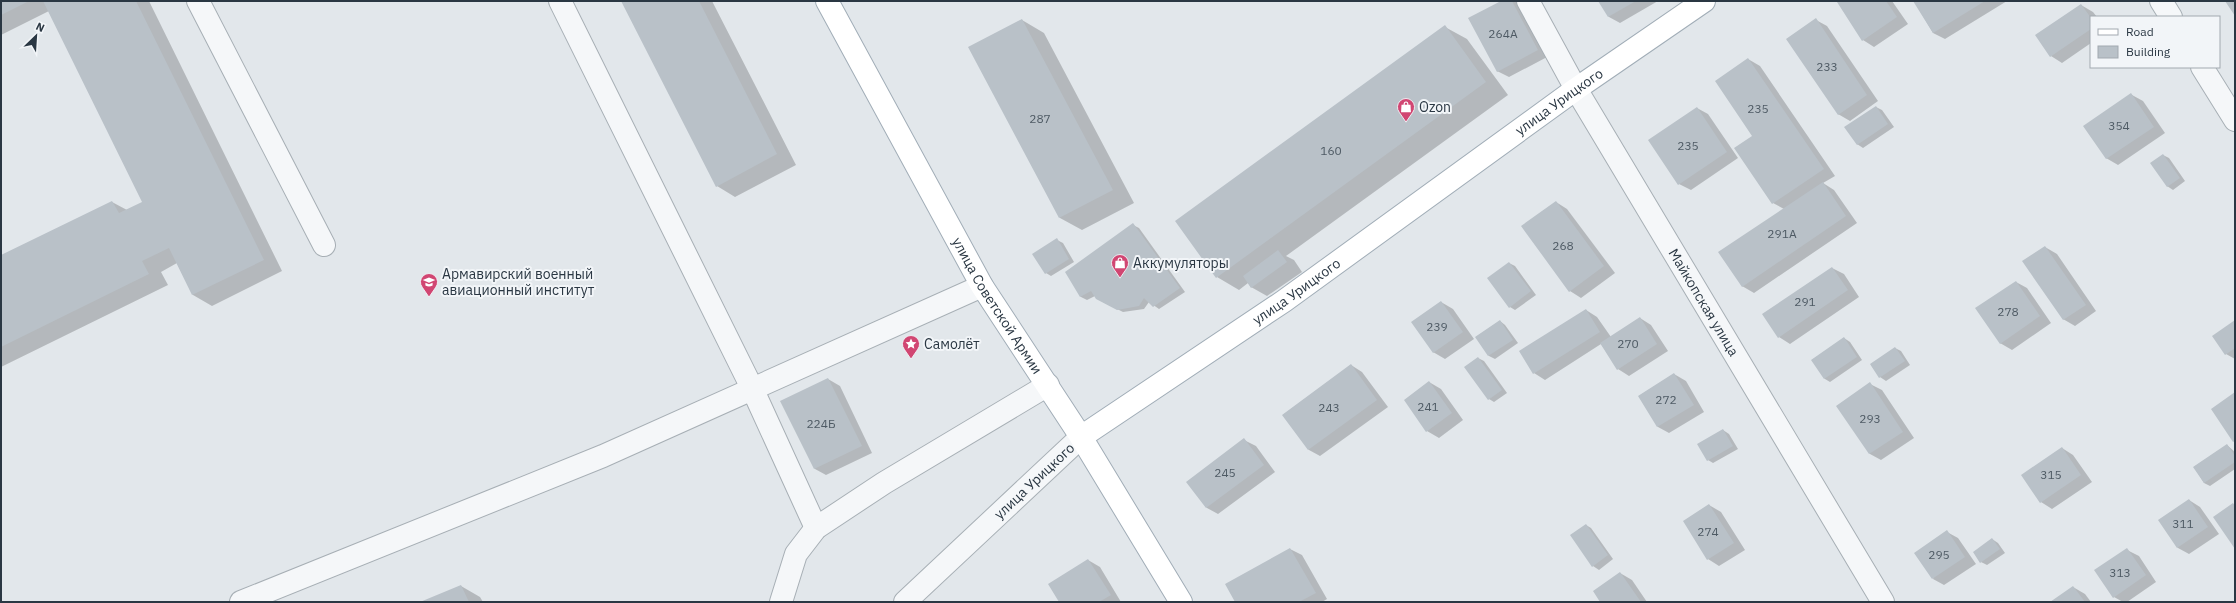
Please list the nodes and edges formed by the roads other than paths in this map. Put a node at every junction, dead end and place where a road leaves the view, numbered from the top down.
1 (198, 1) edge
2 (560, 1) edge
3 (827, 1) edge
4 (1528, 1) edge
5 (1704, 1) edge
6 (2161, 1) edge
7 (2170, 16) edge
8 (2203, 68) edge
9 (1576, 89) junction
10 (2235, 120) edge
11 (324, 245) dead end
12 (982, 286) junction
13 (1048, 385) junction
14 (752, 388) junction
15 (1081, 437) junction
16 (816, 528) junction
17 (241, 602) edge
18 (781, 602) edge
19 (905, 602) edge
20 (1181, 602) edge
21 (1883, 602) edge

1 - 11 street
2 - 14 street
3 - 12 main road, улица Советской Армии
4 - 9 street, Майкопская улица
5 - 9 main road, улица Урицкого
6 - 7 street
8 - 10 street
9 - 15 main road, улица Урицкого
9 - 21 street, Майкопская улица
12 - 13 main road, улица Советской Армии
12 - 14 street
13 - 15 main road, улица Советской Армии
13 - 16 street
14 - 16 street
14 - 17 street
15 - 19 street, улица Урицкого
15 - 20 main road, улица Советской Армии
16 - 18 street

